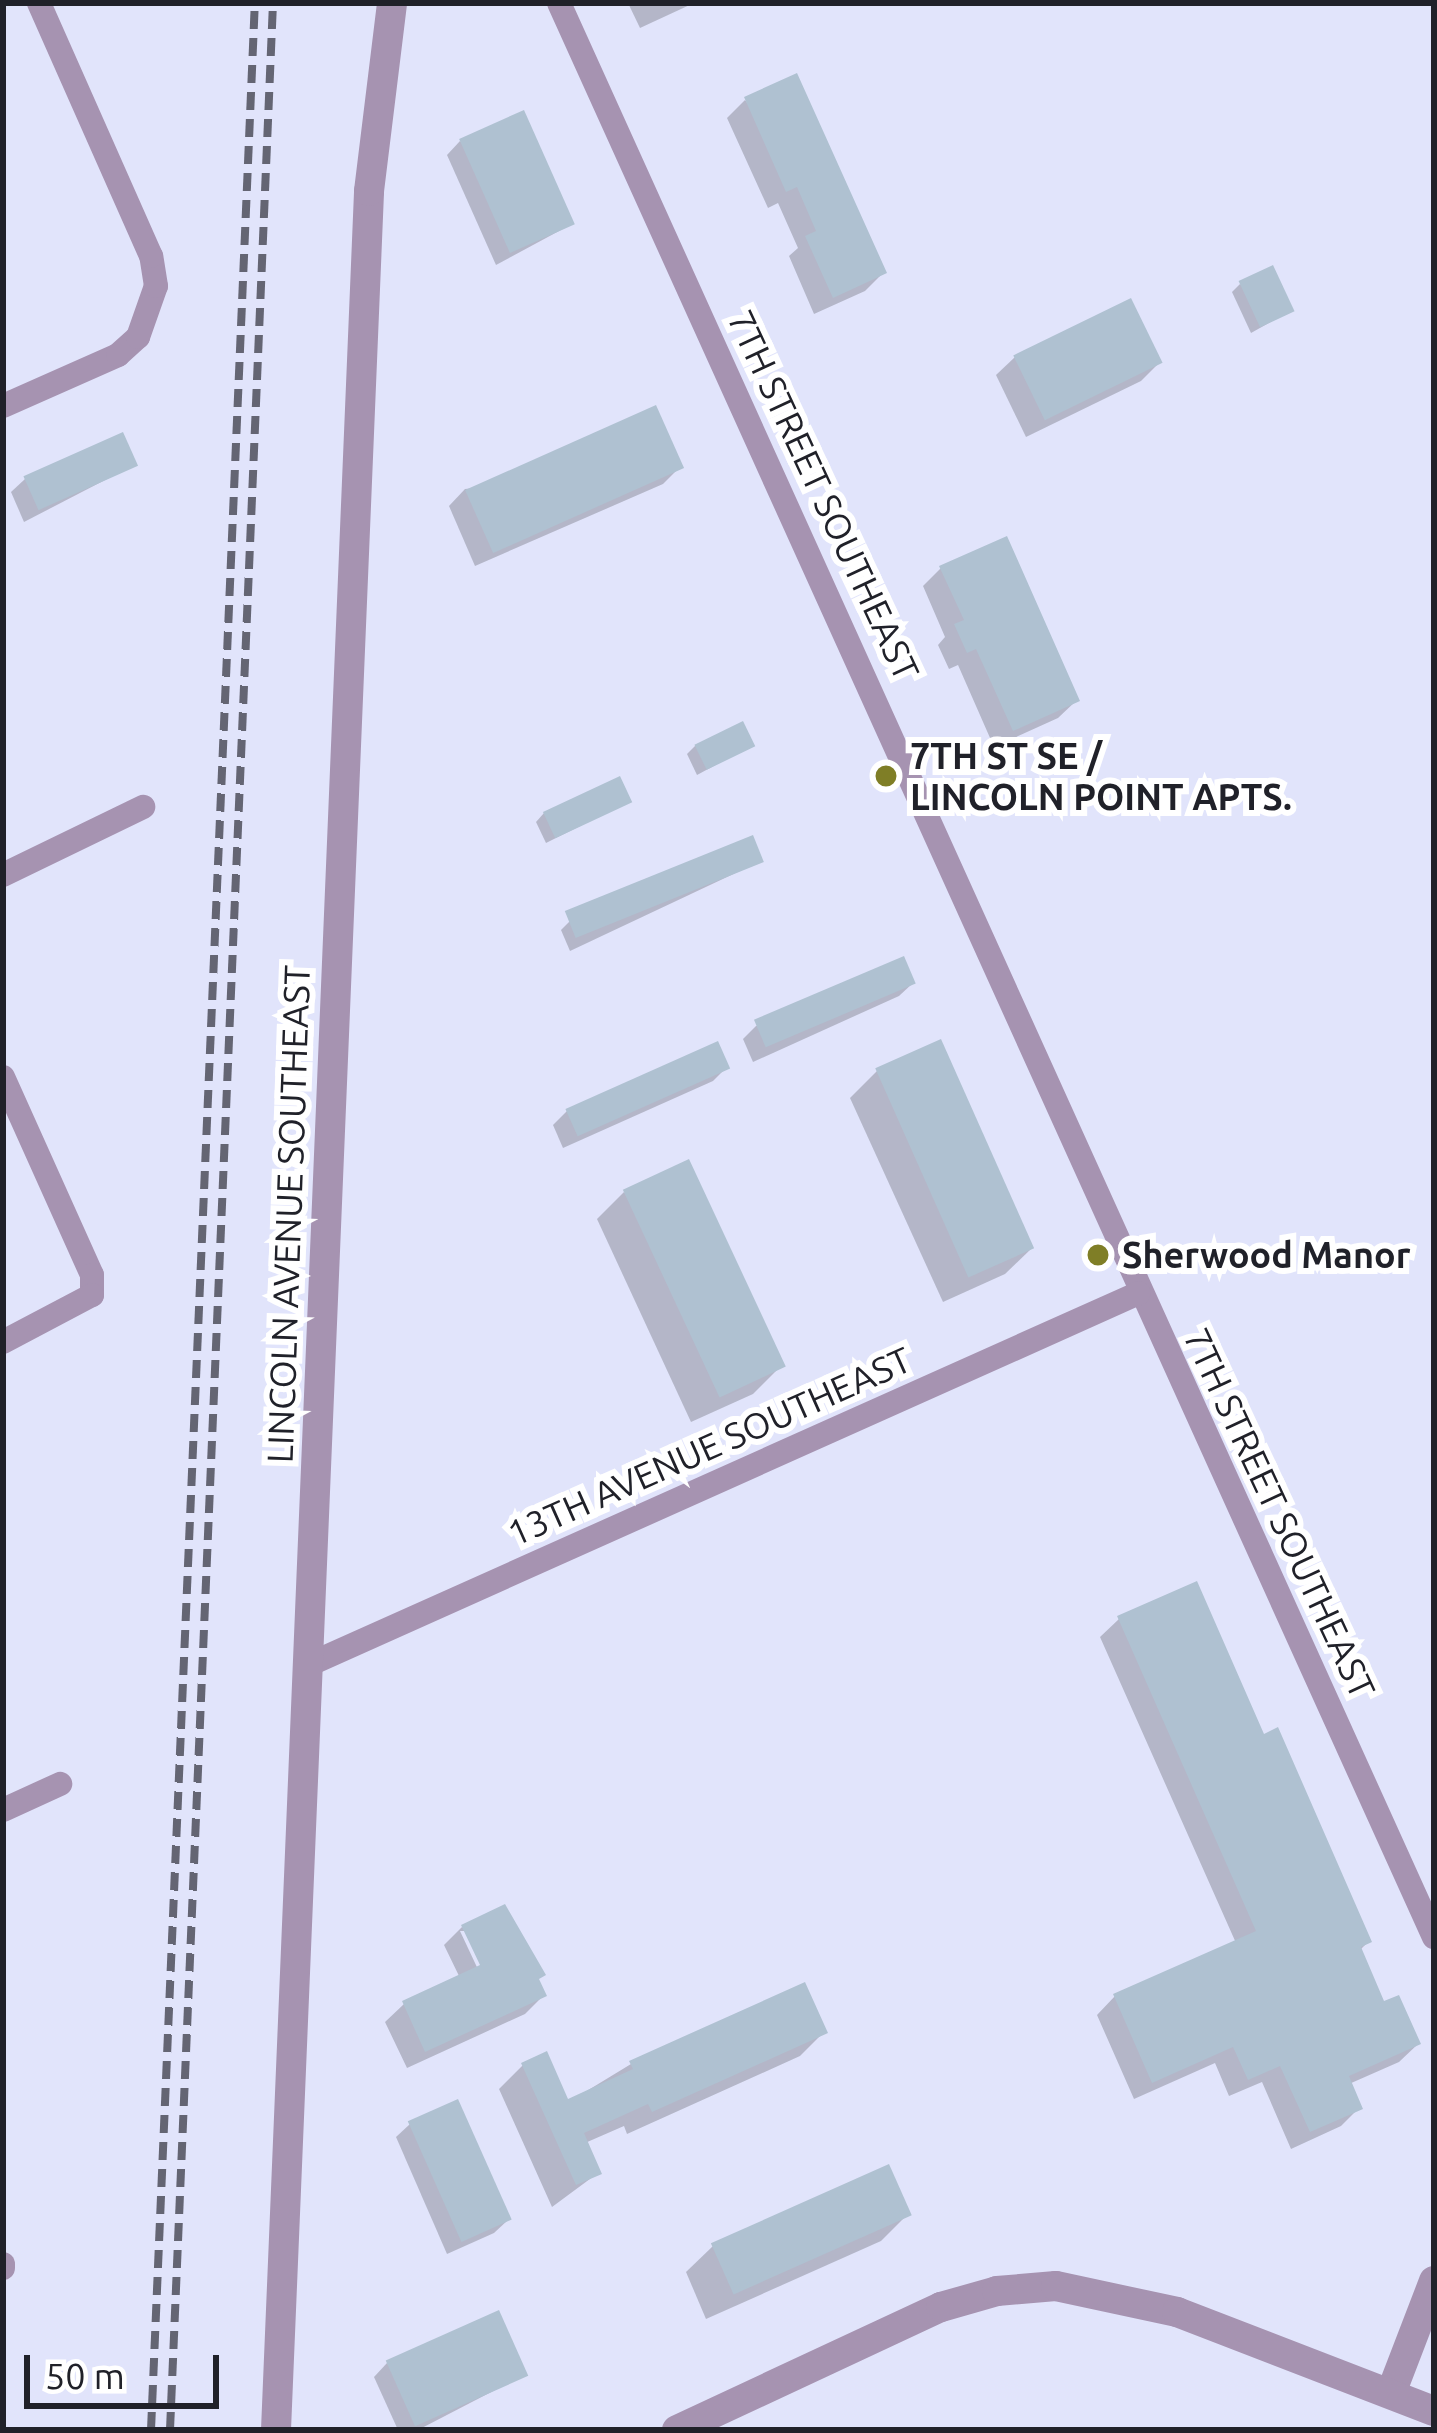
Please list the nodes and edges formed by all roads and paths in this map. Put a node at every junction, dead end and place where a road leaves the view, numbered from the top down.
1 (39, 3) edge
2 (392, 3) edge
3 (559, 3) edge
4 (3, 406) edge
5 (143, 808) dead end
6 (3, 875) edge
7 (3, 1077) edge
8 (1139, 1293) junction
9 (3, 1342) edge
10 (308, 1665) junction
11 (60, 1784) dead end
12 (3, 1810) edge
13 (1434, 1936) edge
14 (1434, 2281) edge
15 (1391, 2393) junction
16 (1434, 2411) edge
17 (276, 2430) edge
18 (677, 2430) edge

1 - 4 street
2 - 10 street, LINCOLN AVENUE SOUTHEAST
3 - 8 street, 7TH STREET SOUTHEAST
5 - 6 street
7 - 9 street
8 - 10 street, 13TH AVENUE SOUTHEAST
8 - 13 street, 7TH STREET SOUTHEAST
10 - 17 street, LINCOLN AVENUE SOUTHEAST
11 - 12 street
14 - 15 street
15 - 16 street
15 - 18 street

